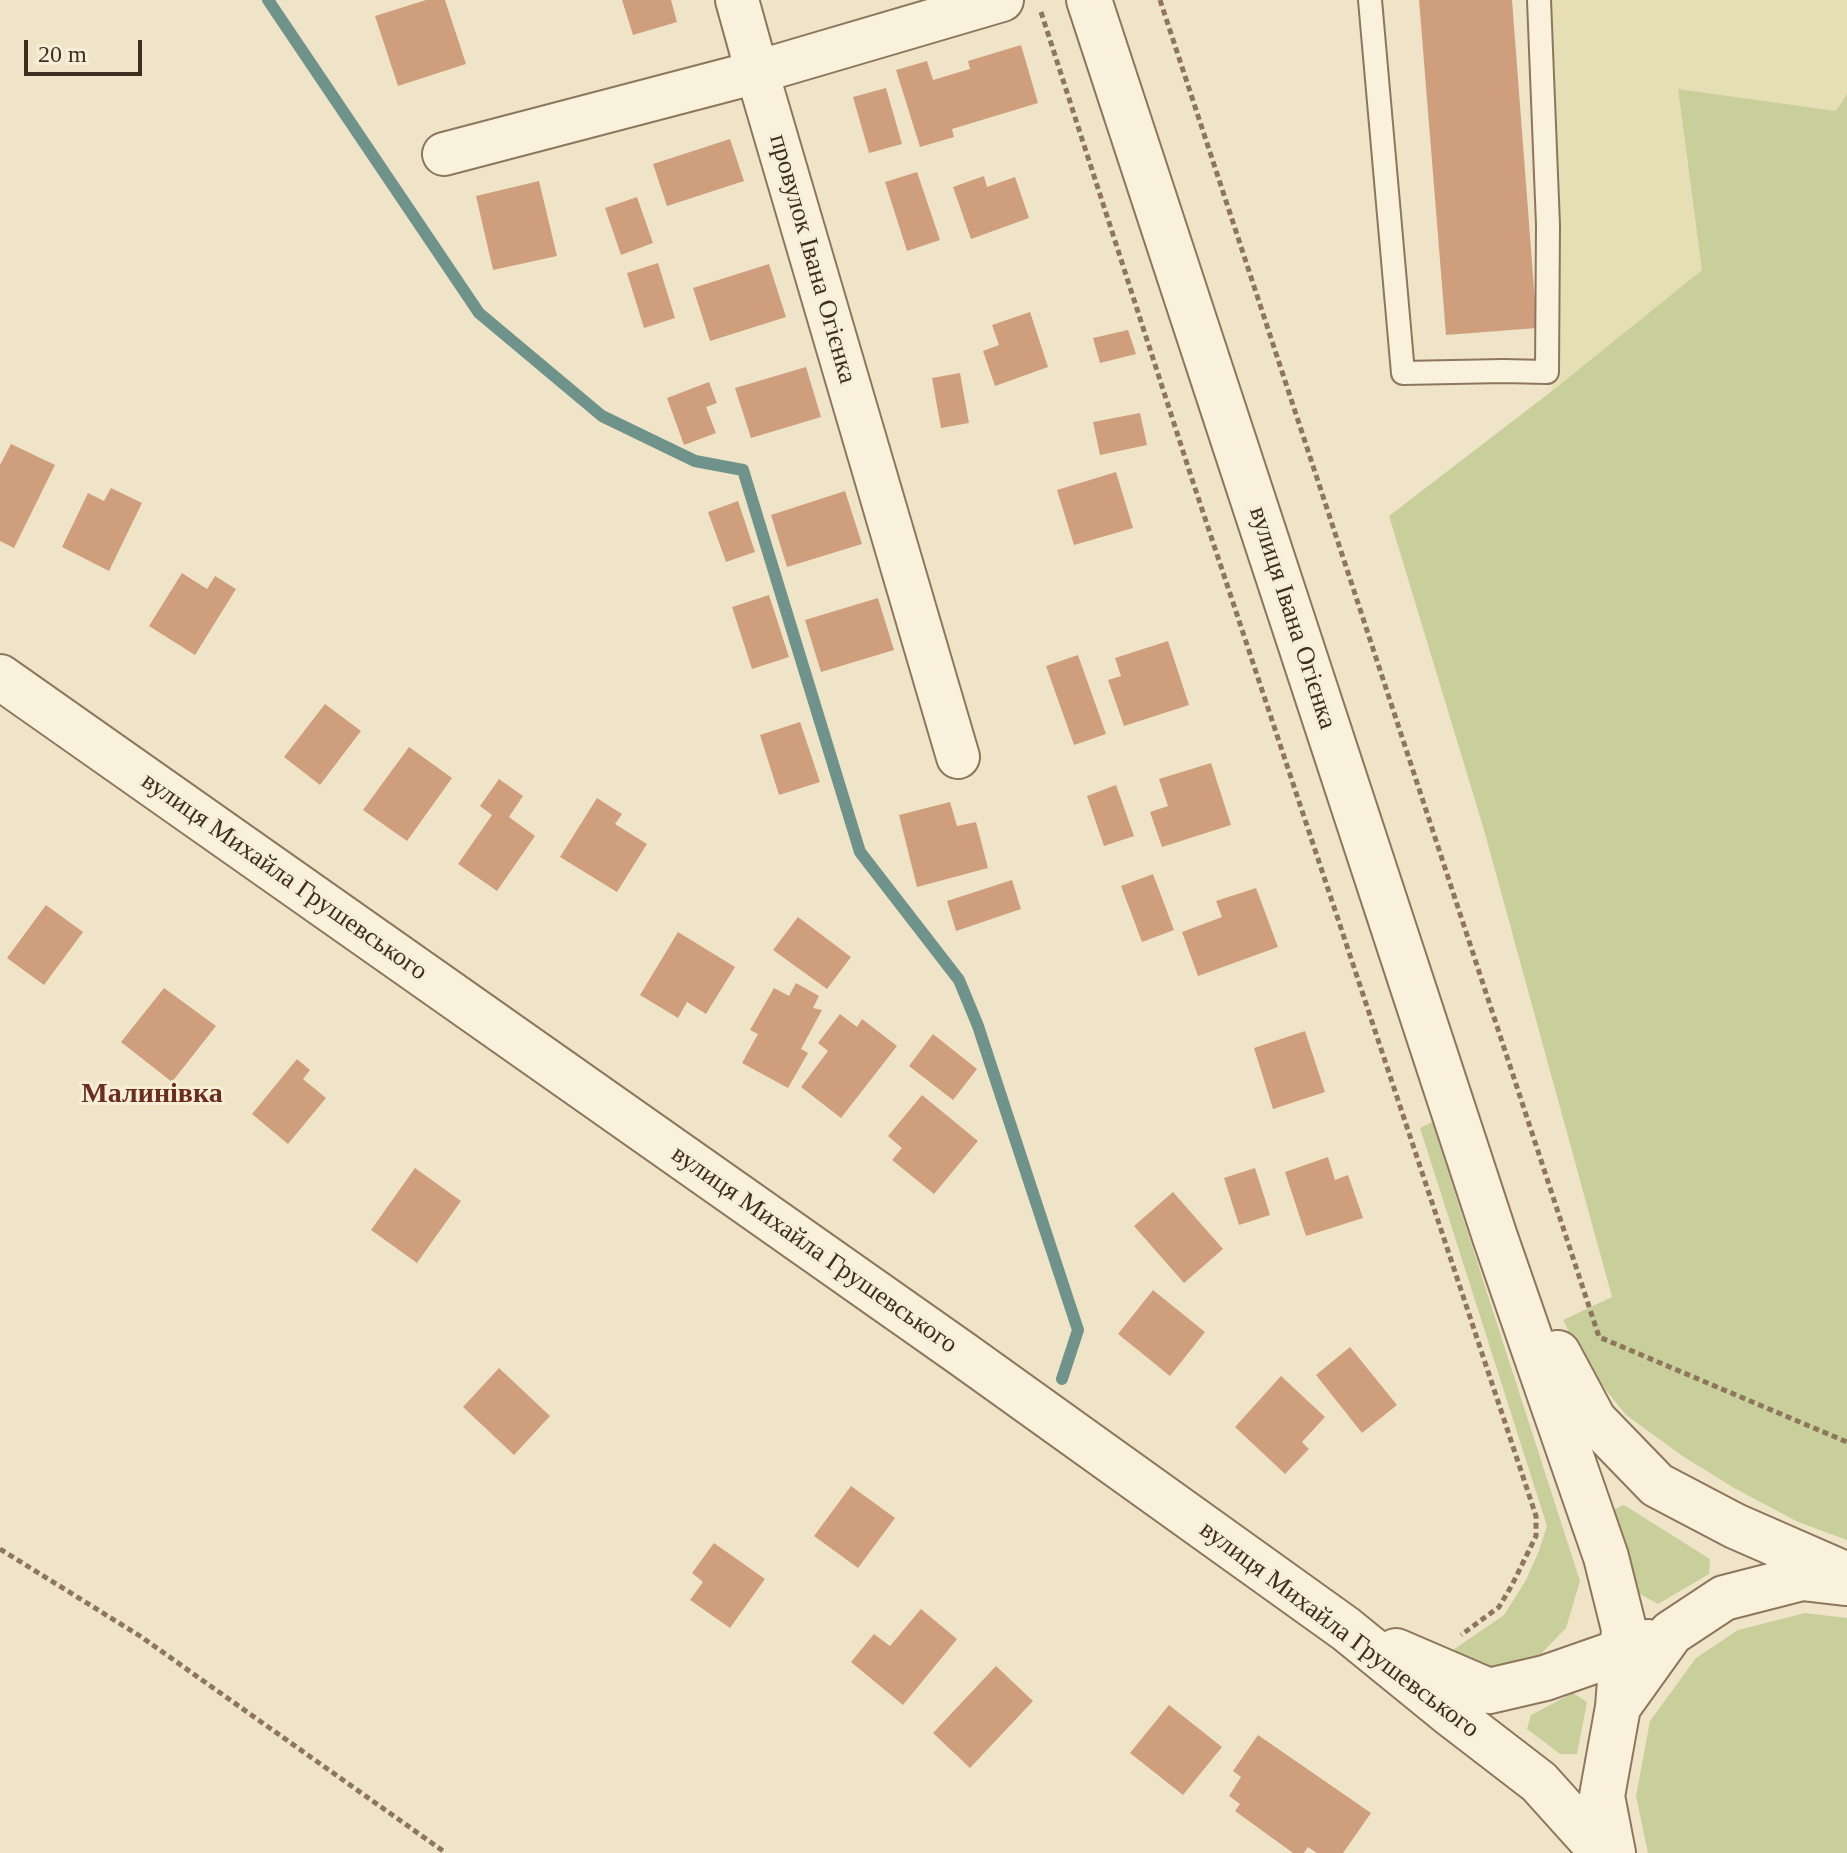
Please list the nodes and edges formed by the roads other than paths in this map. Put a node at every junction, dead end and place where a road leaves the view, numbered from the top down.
1 (737, 0) edge
2 (1002, 0) edge
3 (1089, 0) edge
4 (1370, 0) edge
5 (1539, 0) edge
6 (757, 72) junction
7 (444, 154) dead end
8 (0, 677) edge
9 (958, 757) dead end
10 (1495, 1237) junction
11 (1847, 1575) edge
12 (1847, 1583) edge
13 (1346, 1629) junction
14 (1671, 1633) junction
15 (1623, 1650) junction
16 (1618, 1707) junction
17 (1603, 1853) edge
18 (1613, 1853) edge

1 - 6 street, провулок Івана Огієнка
2 - 6 street
3 - 10 street, вулиця Івана Огієнка
4 - 5 lane
6 - 7 street
6 - 9 street, провулок Івана Огієнка
8 - 13 street, вулиця Михайла Грушевського
10 - 11 street
10 - 15 street
12 - 14 street
13 - 15 street
13 - 17 street, вулиця Михайла Грушевського
14 - 15 street
14 - 16 street
15 - 16 street
16 - 18 street

